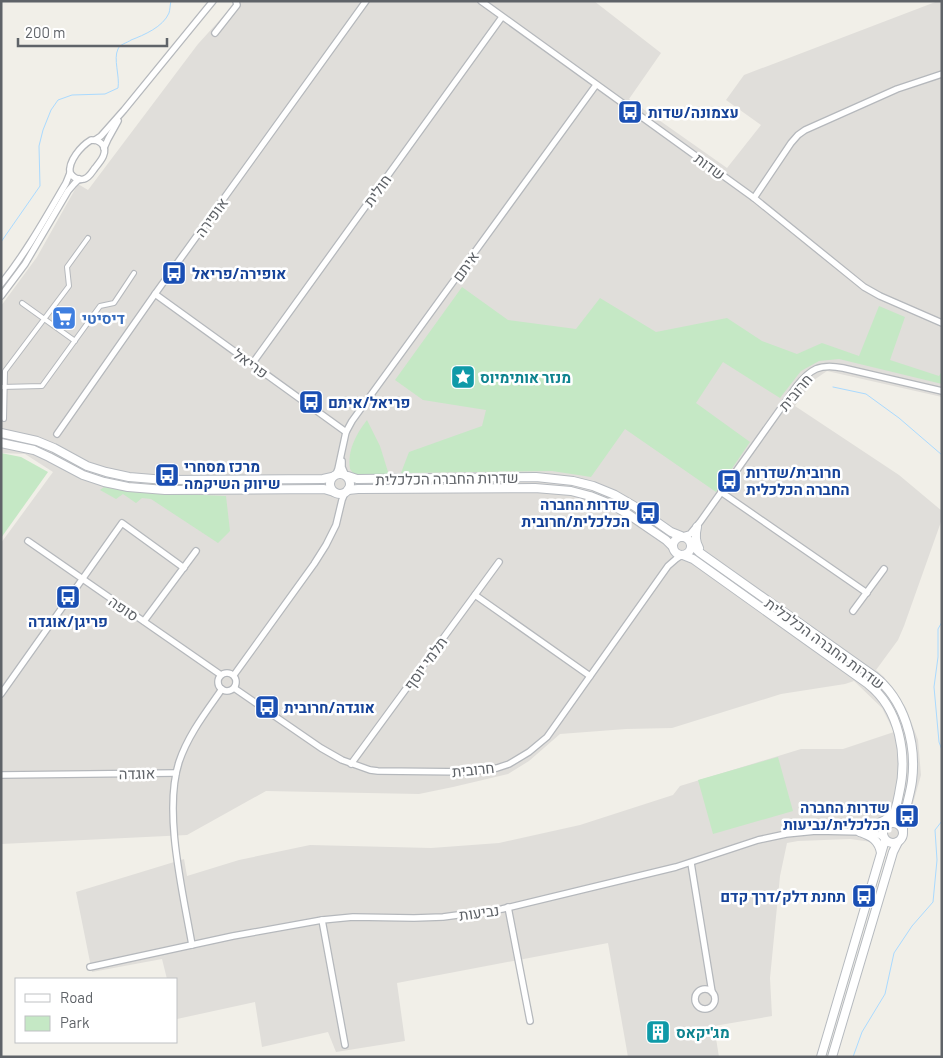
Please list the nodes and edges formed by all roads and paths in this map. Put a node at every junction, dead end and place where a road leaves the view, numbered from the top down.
1 (213, 1) edge
2 (236, 1) edge
3 (366, 1) edge
4 (481, 1) edge
5 (502, 17) junction
6 (215, 33) dead end
7 (942, 74) edge
8 (596, 85) junction
9 (124, 110) junction
10 (95, 140) junction
11 (104, 149) junction
12 (70, 173) junction
13 (79, 179) junction
14 (754, 198) junction
15 (88, 238) dead end
16 (134, 273) dead end
17 (1, 284) edge
18 (156, 294) junction
19 (1, 296) edge
20 (22, 303) dead end
21 (44, 319) junction
22 (942, 323) edge
23 (75, 341) junction
24 (252, 364) junction
25 (3, 387) edge
26 (942, 391) edge
27 (4, 419) dead end
28 (346, 432) junction
29 (1, 433) edge
30 (57, 434) dead end
31 (1, 443) edge
32 (342, 451) junction
33 (347, 475) junction
34 (334, 476) junction
35 (341, 492) junction
36 (721, 492) junction
37 (698, 525) junction
38 (682, 536) junction
39 (28, 541) dead end
40 (691, 543) junction
41 (673, 548) junction
42 (196, 551) dead end
43 (682, 555) junction
44 (705, 556) junction
45 (499, 562) dead end
46 (668, 566) junction
47 (184, 568) junction
48 (884, 569) dead end
49 (82, 580) junction
50 (867, 593) junction
51 (475, 595) junction
52 (853, 611) dead end
53 (144, 621) junction
54 (221, 675) junction
55 (234, 675) junction
56 (590, 676) junction
57 (234, 688) junction
58 (222, 689) junction
59 (1, 694) edge
60 (351, 764) junction
61 (176, 773) junction
62 (1, 775) edge
63 (896, 808) junction
64 (887, 824) junction
65 (903, 830) junction
66 (861, 832) junction
67 (884, 839) junction
68 (898, 842) junction
69 (881, 859) junction
70 (692, 863) junction
71 (508, 907) junction
72 (322, 920) junction
73 (192, 944) junction
74 (90, 967) dead end
75 (709, 969) junction
76 (700, 990) junction
77 (712, 992) junction
78 (530, 1021) dead end
79 (345, 1045) dead end
80 (821, 1057) edge
81 (832, 1057) edge

1 - 9 street
2 - 6 street
3 - 18 street, אופירה
4 - 5 street, שדות
5 - 8 street, שדות
5 - 24 street, חולית
7 - 14 street
8 - 14 street, שדות
8 - 28 street, איתם
9 - 10 street
9 - 11 street
10 - 11 street
10 - 12 street
11 - 13 street
12 - 13 street
12 - 17 street
13 - 19 street
14 - 22 street, שדות
15 - 21 street
16 - 23 street
18 - 24 street, פריאל
18 - 30 street, אופירה
20 - 21 street
21 - 23 street
21 - 25 street
23 - 25 street
24 - 28 street, פריאל
25 - 27 street
26 - 36 street, חרובית
28 - 32 street, איתם
29 - 34 main road
31 - 35 main road, שדרות החברה הכלכלית
32 - 33 street, איתם
32 - 34 street, איתם
33 - 34 main road
33 - 35 main road
33 - 38 main road, שדרות החברה הכלכלית
34 - 35 main road
35 - 41 main road, שדרות החברה הכלכלית
35 - 55 street
36 - 37 street, חרובית
36 - 50 street
37 - 38 street, חרובית
37 - 40 street, חרובית
37 - 44 main road
38 - 40 main road
38 - 41 main road
39 - 49 street, סופה
40 - 43 main road
40 - 44 main road, שדרות החברה הכלכלית
41 - 43 main road
41 - 46 street, חרובית
42 - 47 street
43 - 46 street, חרובית
43 - 63 main road, שדרות החברה הכלכלית
44 - 65 main road, שדרות החברה הכלכלית
45 - 51 street, תלמי יוסף
46 - 56 street, חרובית
47 - 49 street
47 - 53 street
48 - 50 street
49 - 53 street, סופה
49 - 59 street
50 - 52 street
51 - 56 street
51 - 60 street, תלמי יוסף
53 - 54 street, סופה
54 - 55 street
54 - 58 street
55 - 57 street
56 - 60 street, חרובית
57 - 58 street
57 - 60 street, חרובית
58 - 61 street, אוגדה
61 - 62 street, אוגדה
61 - 73 street
63 - 64 main road, שדרות החברה הכלכלית
63 - 66 main road
64 - 65 main road
64 - 66 street, נביעות
64 - 67 main road
65 - 68 main road
66 - 67 street, נביעות
66 - 69 main road
66 - 70 street, נביעות
67 - 68 main road
67 - 69 main road
68 - 81 main road
69 - 80 main road
70 - 71 street, נביעות
70 - 75 street
71 - 72 street, נביעות
71 - 78 street
72 - 73 street, נביעות
72 - 79 street
73 - 74 street, נביעות
75 - 76 street
75 - 77 street
76 - 77 street
76 - 77 street

